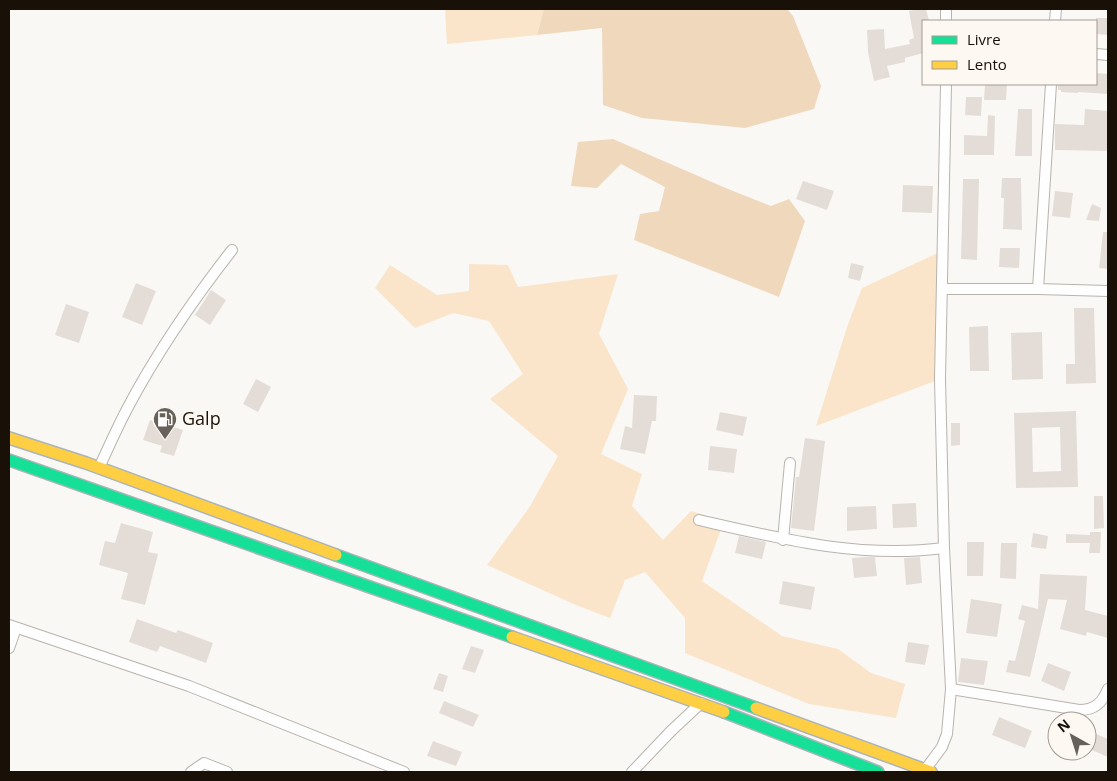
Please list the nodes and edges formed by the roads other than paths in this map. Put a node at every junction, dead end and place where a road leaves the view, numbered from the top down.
1 (946, 85) edge
2 (1051, 85) edge
3 (232, 250) dead end
4 (1038, 289) junction
5 (942, 290) junction
6 (1108, 291) edge
7 (9, 438) edge
8 (9, 460) edge
9 (790, 462) dead end
10 (99, 468) junction
11 (699, 520) dead end
12 (783, 540) junction
13 (944, 548) junction
14 (12, 626) edge
15 (9, 648) edge
16 (1108, 688) edge
17 (951, 689) junction
18 (701, 703) junction
19 (928, 771) edge
20 (191, 772) edge
21 (227, 772) edge
22 (404, 772) edge
23 (632, 772) edge
24 (878, 772) edge

1 - 5 street
2 - 4 street
3 - 10 street
4 - 5 street
4 - 6 street
5 - 13 street
7 - 10 main road
8 - 18 main road
9 - 12 street
10 - 19 main road
11 - 12 street
12 - 13 street
13 - 17 street
14 - 15 street
14 - 22 street
16 - 17 street
17 - 19 street
18 - 23 street
18 - 24 main road
20 - 21 street

